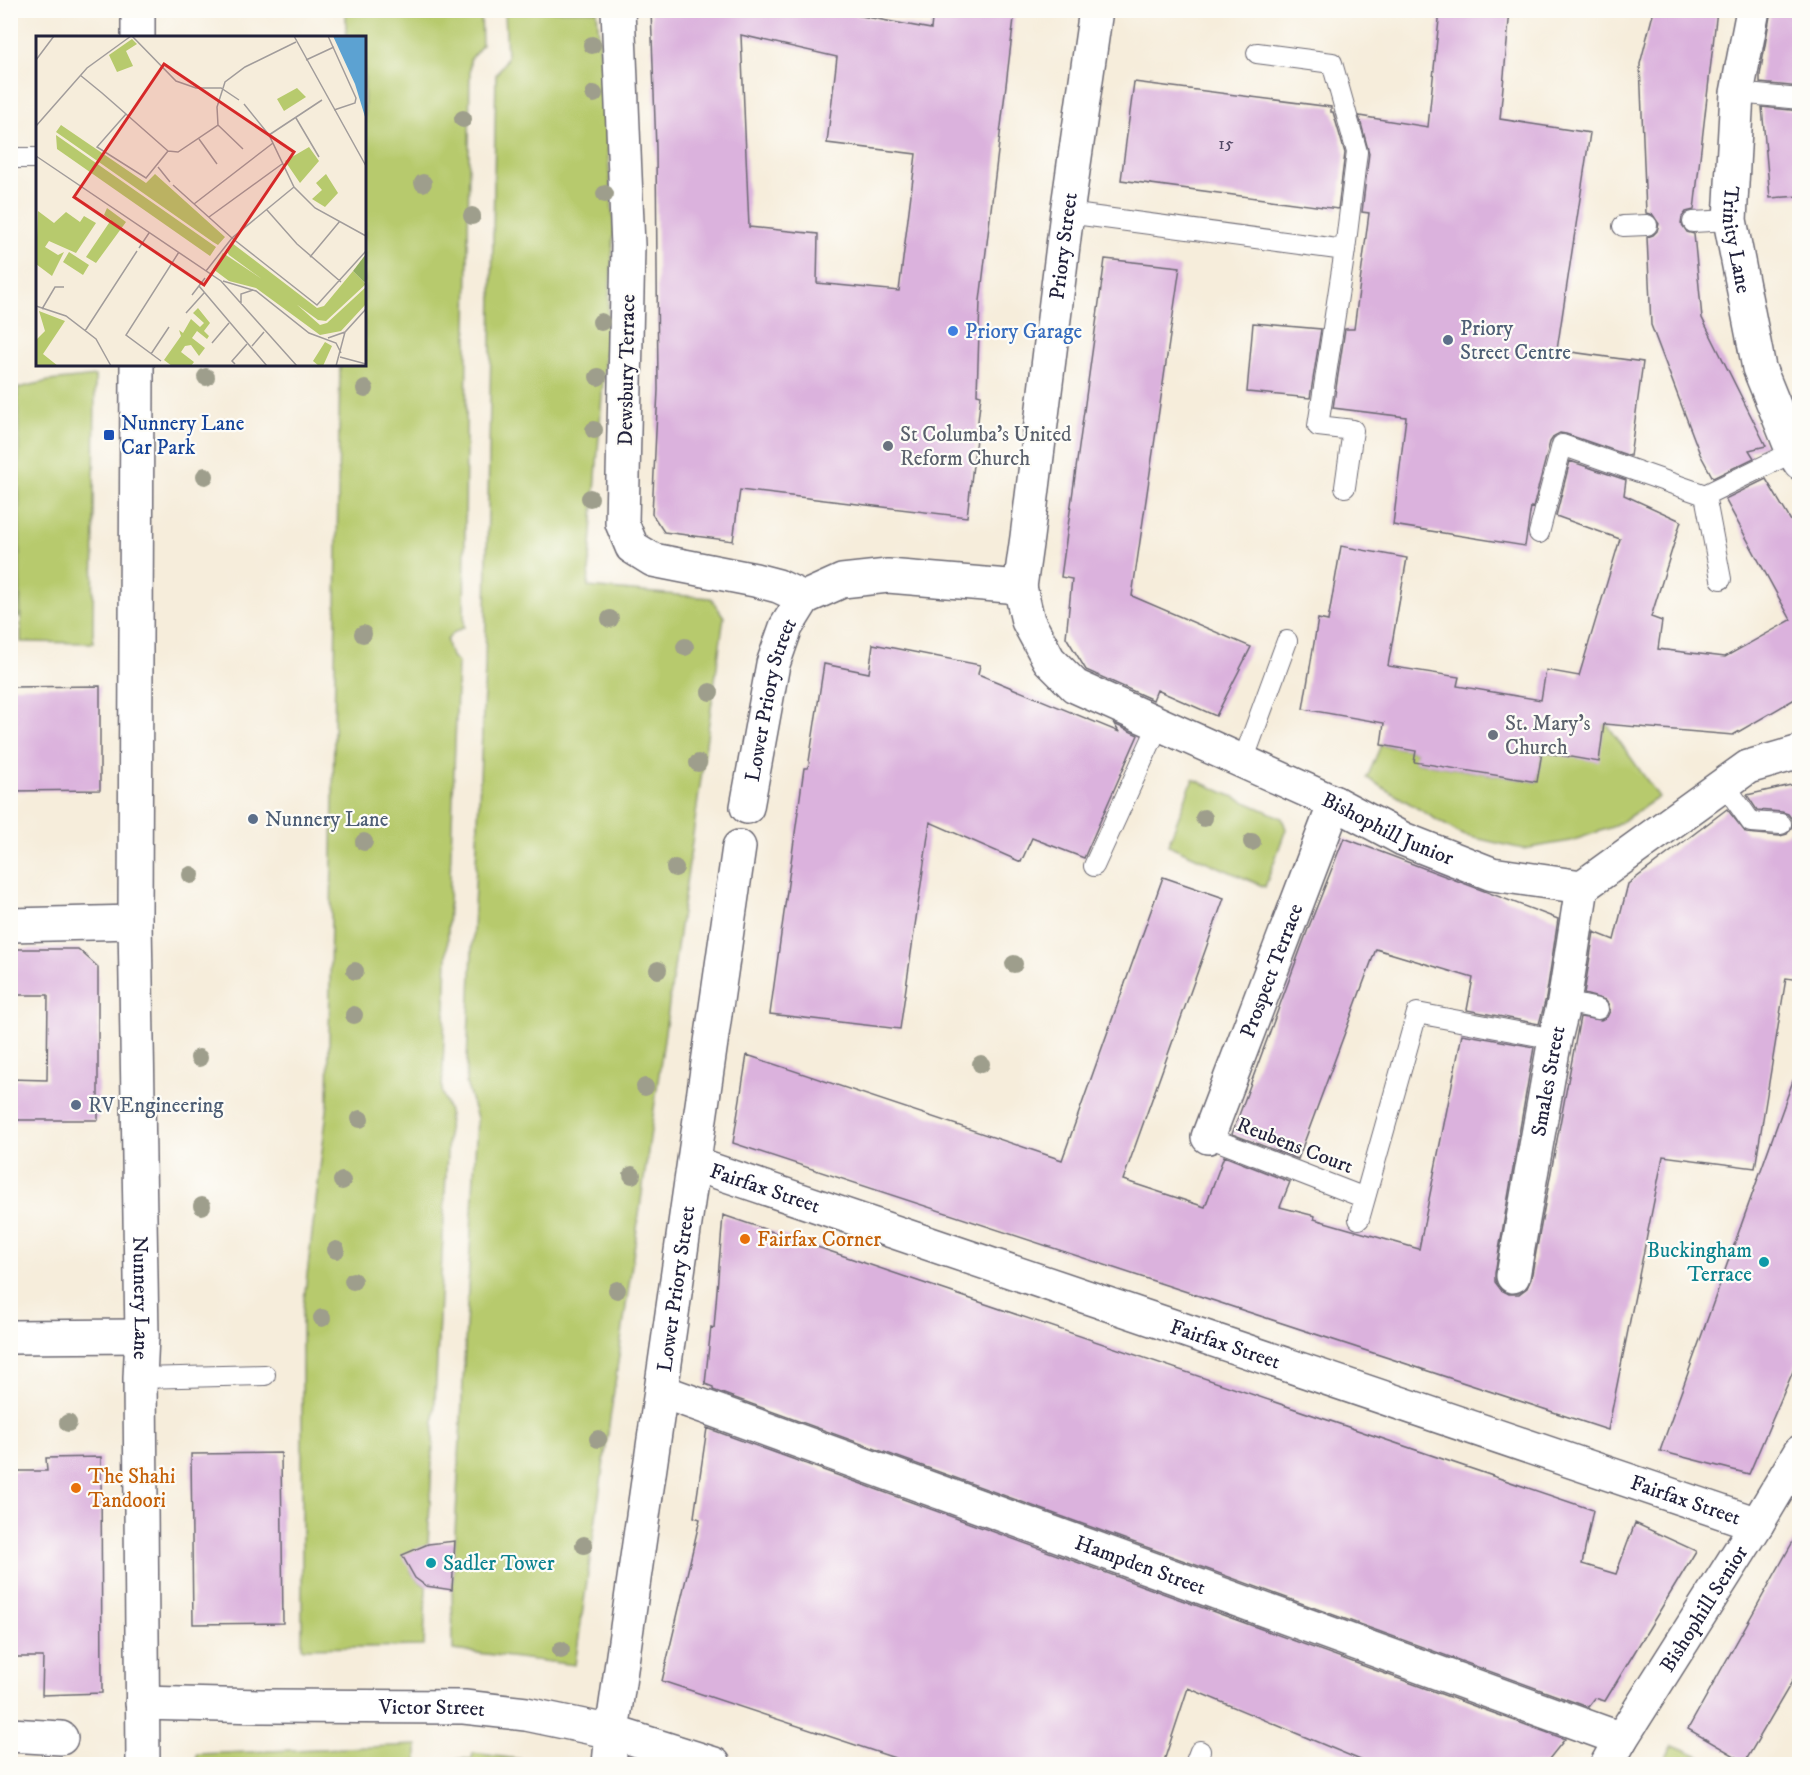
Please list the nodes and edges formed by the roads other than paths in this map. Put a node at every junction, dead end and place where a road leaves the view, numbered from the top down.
1 (138, 10) edge
2 (618, 10) edge
3 (1096, 10) edge
4 (1753, 10) edge
5 (138, 36) edge
6 (1257, 53) dead end
7 (1737, 93) junction
8 (1800, 99) edge
9 (10, 158) edge
10 (36, 158) edge
11 (1067, 213) junction
12 (1730, 220) junction
13 (1693, 222) dead end
14 (1647, 225) dead end
15 (1623, 226) dead end
16 (1345, 250) junction
17 (137, 366) edge
18 (1796, 458) edge
19 (1345, 487) dead end
20 (1705, 495) junction
21 (1539, 533) dead end
22 (1721, 579) dead end
23 (1020, 586) junction
24 (804, 598) junction
25 (1287, 641) dead end
26 (1159, 724) junction
27 (1800, 752) edge
28 (1243, 761) junction
29 (1724, 784) junction
30 (1335, 803) junction
31 (747, 807) dead end
32 (1781, 824) dead end
33 (739, 847) dead end
34 (1094, 866) dead end
35 (1582, 887) junction
36 (135, 922) junction
37 (10, 925) edge
38 (1564, 1002) junction
39 (1598, 1008) dead end
40 (1554, 1040) junction
41 (1208, 1137) joint
42 (694, 1164) junction
43 (1365, 1198) junction
44 (1359, 1219) dead end
45 (1513, 1276) dead end
46 (142, 1336) junction
47 (10, 1337) edge
48 (265, 1375) dead end
49 (140, 1378) junction
50 (660, 1391) junction
51 (1800, 1452) edge
52 (1757, 1524) junction
53 (142, 1703) junction
54 (612, 1732) junction
55 (10, 1735) edge
56 (61, 1737) dead end
57 (1614, 1752) edge
58 (143, 1764) edge
59 (609, 1764) edge
60 (714, 1764) edge

1 - 5 street
2 - 24 street, Dewsbury Terrace
3 - 11 street, Priory Street
4 - 7 street, Trinity Lane
6 - 16 lane
7 - 8 lane
7 - 12 street, Trinity Lane
9 - 10 lane
11 - 16 lane
11 - 23 street, Priory Street
12 - 13 lane
12 - 18 street, Trinity Lane
14 - 15 lane
16 - 19 lane
17 - 36 street, Nunnery Lane
18 - 20 lane
20 - 21 lane
20 - 22 lane
23 - 24 street
23 - 26 street, Bishophill Junior
24 - 31 street, Lower Priory Street
25 - 28 lane
26 - 28 street, Bishophill Junior
26 - 34 lane
27 - 29 street
28 - 30 street, Bishophill Junior
29 - 32 lane
29 - 35 street
30 - 35 street, Bishophill Junior
30 - 41 street, Prospect Terrace
33 - 42 street, Lower Priory Street
35 - 38 street, Smales Street
36 - 37 street
36 - 46 street, Nunnery Lane
38 - 39 lane
38 - 40 street, Smales Street
40 - 43 lane
40 - 45 street, Smales Street
41 - 43 lane, Reubens Court
42 - 50 street, Lower Priory Street
42 - 52 street, Fairfax Street
43 - 44 lane
46 - 47 street
46 - 49 street, Nunnery Lane
48 - 49 lane
49 - 53 street, Nunnery Lane
50 - 54 street, Lower Priory Street
50 - 57 street, Hampden Street
51 - 52 street, Bishophill Senior
52 - 57 street, Bishophill Senior
53 - 54 street, Victor Street
53 - 58 street, Nunnery Lane
54 - 59 street, Lower Priory Street
54 - 60 street, Victor Street
55 - 56 street

